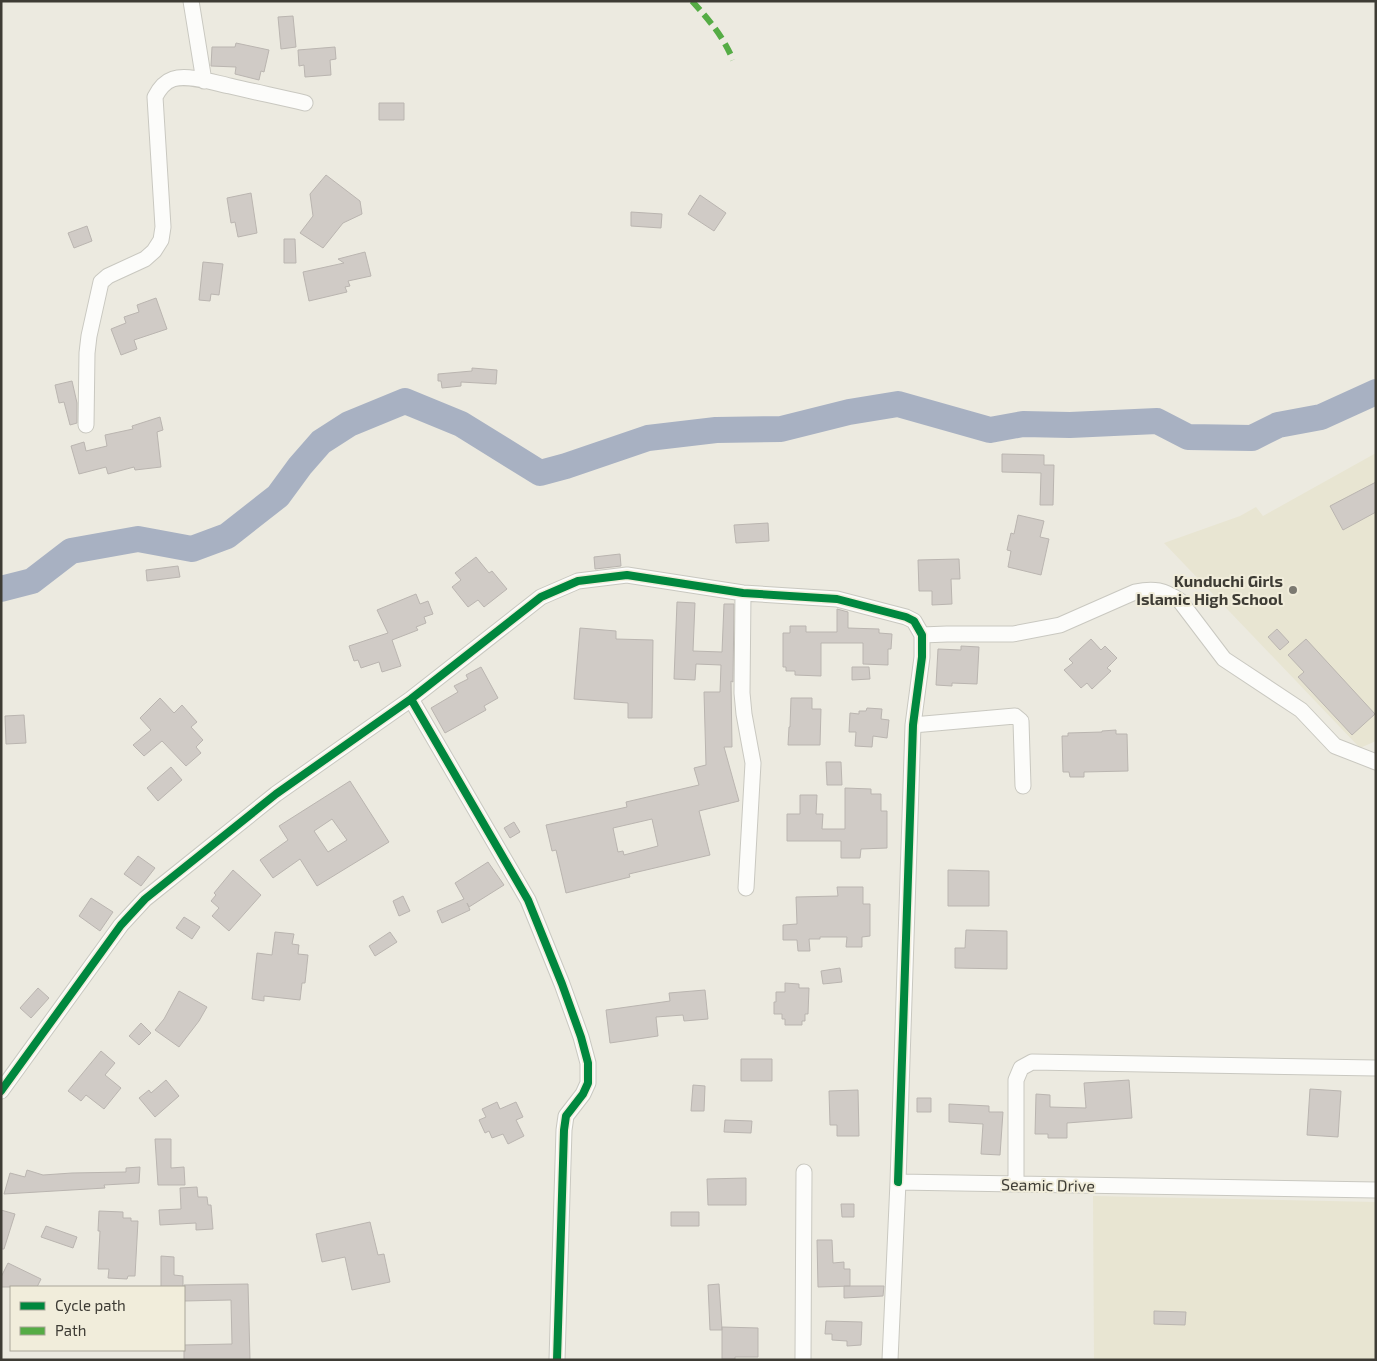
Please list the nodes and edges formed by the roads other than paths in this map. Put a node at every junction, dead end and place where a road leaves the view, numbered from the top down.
1 (191, 1) edge
2 (204, 80) junction
3 (305, 103) dead end
4 (86, 425) dead end
5 (743, 593) junction
6 (922, 635) junction
7 (411, 699) junction
8 (913, 725) junction
9 (1376, 762) edge
10 (1023, 786) dead end
11 (746, 888) dead end
12 (1376, 1068) edge
13 (1, 1091) edge
14 (804, 1172) dead end
15 (898, 1182) junction
16 (1016, 1184) junction
17 (1376, 1190) edge
18 (557, 1360) edge
19 (803, 1360) edge
20 (890, 1360) edge

1 - 2 street
2 - 3 street
2 - 4 street
5 - 6 street
5 - 7 street
5 - 11 street
6 - 8 street
6 - 9 street
7 - 13 street
7 - 18 street
8 - 10 street
8 - 15 street
12 - 16 street
14 - 19 street
15 - 16 street, Seamic Drive
15 - 20 street
16 - 17 street, Seamic Drive

